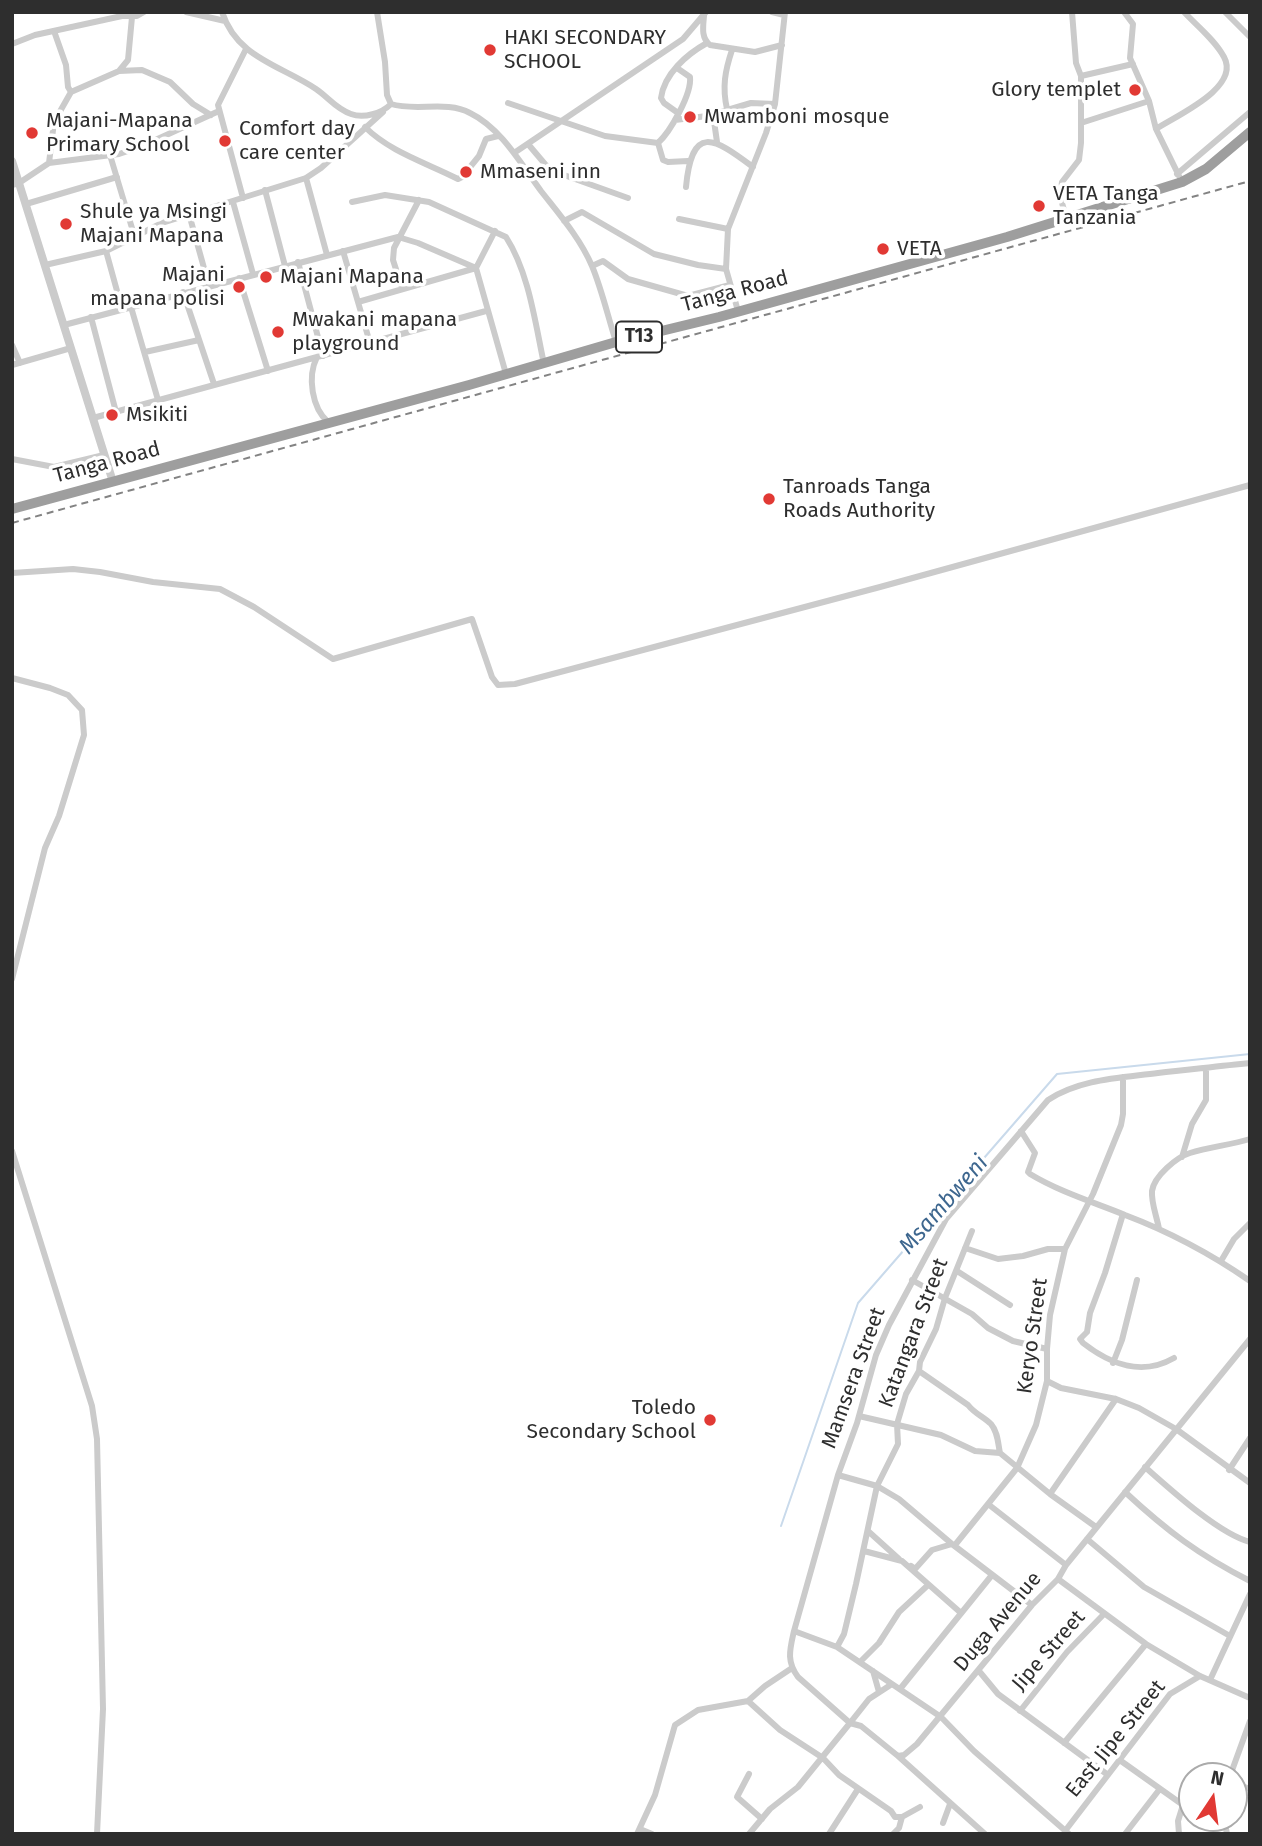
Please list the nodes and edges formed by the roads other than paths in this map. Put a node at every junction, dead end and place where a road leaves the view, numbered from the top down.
1 (144, 12) edge
2 (186, 12) edge
3 (222, 12) edge
4 (377, 12) edge
5 (772, 12) edge
6 (1072, 12) edge
7 (1124, 12) edge
8 (1184, 12) edge
9 (1226, 12) edge
10 (705, 13) edge
11 (784, 14) edge
12 (207, 15) edge
13 (132, 17) junction
14 (225, 21) junction
15 (54, 31) junction
16 (1250, 37) edge
17 (707, 43) junction
18 (12, 44) edge
19 (782, 45) junction
20 (246, 50) junction
21 (732, 50) junction
22 (1133, 64) junction
23 (677, 68) junction
24 (120, 71) junction
25 (1081, 76) junction
26 (71, 92) junction
27 (1149, 100) junction
28 (508, 103) dead end
29 (391, 104) junction
30 (775, 104) junction
31 (727, 109) junction
32 (219, 111) junction
33 (383, 112) junction
34 (1250, 112) edge
35 (713, 114) junction
36 (211, 115) junction
37 (677, 116) junction
38 (561, 123) junction
39 (1081, 123) junction
40 (365, 127) junction
41 (1156, 129) junction
42 (1250, 132) edge
43 (498, 136) junction
44 (717, 142) junction
45 (528, 144) junction
46 (658, 144) junction
47 (514, 153) junction
48 (110, 155) junction
49 (12, 161) edge
50 (688, 161) junction
51 (50, 163) junction
52 (753, 167) junction
53 (117, 177) junction
54 (306, 178) junction
55 (1180, 178) junction
56 (16, 184) edge
57 (686, 187) dead end
58 (265, 190) junction
59 (243, 198) junction
60 (628, 198) dead end
61 (419, 200) junction
62 (233, 202) junction
63 (352, 202) dead end
64 (26, 204) junction
65 (189, 214) junction
66 (1066, 218) junction
67 (679, 219) dead end
68 (565, 221) junction
69 (729, 229) junction
70 (495, 231) junction
71 (398, 237) junction
72 (135, 238) junction
73 (106, 251) junction
74 (343, 251) junction
75 (327, 255) junction
76 (298, 262) junction
77 (45, 265) junction
78 (285, 266) junction
79 (592, 266) junction
80 (476, 268) junction
81 (726, 269) junction
82 (253, 274) junction
83 (239, 278) junction
84 (730, 285) junction
85 (209, 286) junction
86 (402, 288) junction
87 (184, 292) junction
88 (358, 302) junction
89 (131, 307) junction
90 (122, 309) junction
91 (486, 311) junction
92 (738, 311) junction
93 (91, 317) junction
94 (64, 325) junction
95 (200, 340) junction
96 (616, 342) junction
97 (370, 343) junction
98 (12, 345) edge
99 (71, 348) junction
100 (145, 352) junction
101 (320, 357) junction
102 (16, 364) edge
103 (544, 364) junction
104 (268, 371) junction
105 (506, 374) junction
106 (214, 384) junction
107 (158, 400) junction
108 (116, 412) junction
109 (93, 418) junction
110 (328, 422) junction
111 (104, 454) junction
112 (12, 459) edge
113 (113, 482) junction
114 (1250, 485) edge
115 (12, 509) edge
116 (12, 573) edge
117 (12, 678) edge
118 (12, 979) edge
119 (1250, 1063) edge
120 (1206, 1068) junction
121 (1123, 1077) junction
122 (1021, 1131) junction
123 (1250, 1139) edge
124 (12, 1151) edge
125 (1182, 1157) junction
126 (1089, 1202) junction
127 (1123, 1214) junction
128 (1250, 1223) edge
129 (1159, 1229) junction
130 (972, 1231) dead end
131 (965, 1248) junction
132 (1065, 1250) junction
133 (1221, 1261) junction
134 (957, 1271) junction
135 (912, 1280) junction
136 (1137, 1280) dead end
137 (1250, 1281) edge
138 (945, 1298) junction
139 (1010, 1305) dead end
140 (1250, 1339) edge
141 (1046, 1349) junction
142 (1174, 1358) dead end
143 (1113, 1363) junction
144 (919, 1371) junction
145 (1047, 1381) junction
146 (1116, 1399) junction
147 (859, 1416) junction
148 (897, 1424) junction
149 (1176, 1429) junction
150 (1250, 1438) edge
151 (1000, 1453) junction
152 (1145, 1467) junction
153 (1017, 1468) junction
154 (1229, 1470) junction
155 (838, 1475) junction
156 (1250, 1483) edge
157 (877, 1486) junction
158 (1125, 1492) junction
159 (1050, 1494) junction
160 (988, 1504) junction
161 (1096, 1527) junction
162 (868, 1531) junction
163 (1087, 1539) junction
164 (1250, 1542) edge
165 (953, 1544) junction
166 (864, 1551) junction
167 (902, 1561) junction
168 (1066, 1565) junction
169 (992, 1574) junction
170 (1058, 1579) junction
171 (1250, 1581) edge
172 (928, 1586) junction
173 (1250, 1594) edge
174 (1032, 1605) junction
175 (961, 1613) junction
176 (1104, 1614) junction
177 (794, 1631) junction
178 (1230, 1636) junction
179 (1146, 1644) junction
180 (837, 1647) junction
181 (861, 1661) junction
182 (792, 1668) junction
183 (873, 1670) junction
184 (979, 1671) junction
185 (1200, 1676) junction
186 (1210, 1680) junction
187 (892, 1684) junction
188 (900, 1689) junction
189 (879, 1692) junction
190 (1250, 1698) edge
191 (748, 1701) junction
192 (1020, 1711) junction
193 (941, 1717) junction
194 (1250, 1721) edge
195 (850, 1723) junction
196 (1064, 1743) junction
197 (898, 1756) junction
198 (823, 1758) junction
199 (1121, 1761) junction
200 (1235, 1762) edge
201 (749, 1774) dead end
202 (1108, 1775) junction
203 (858, 1789) junction
204 (1159, 1790) junction
205 (1178, 1802) edge
206 (950, 1804) junction
207 (920, 1807) dead end
208 (902, 1818) junction
209 (762, 1819) junction
210 (943, 1823) dead end
211 (639, 1831) edge
212 (1067, 1832) edge
213 (97, 1834) edge
214 (652, 1834) edge
215 (749, 1834) edge
216 (829, 1834) edge
217 (893, 1834) edge
218 (985, 1834) edge
219 (1125, 1834) edge

1 - 13 street
2 - 12 street
3 - 14 street
4 - 29 street
5 - 11 street
6 - 25 street
7 - 22 street
8 - 41 street
9 - 16 street
10 - 17 street
10 - 38 street
11 - 19 street
12 - 14 street
13 - 15 street
13 - 24 street
14 - 20 street
15 - 18 street
15 - 26 street
17 - 21 street
17 - 23 street
19 - 21 street
19 - 30 street
20 - 32 street
20 - 33 street
21 - 31 street
22 - 25 street
22 - 27 street
23 - 37 street
23 - 37 street
24 - 26 street
24 - 36 street
25 - 39 street
26 - 51 street
27 - 39 street
27 - 41 street
28 - 38 street
29 - 33 street
29 - 43 street
30 - 31 street
30 - 52 street
31 - 35 street
32 - 36 street
32 - 59 street
33 - 40 street
34 - 55 street
35 - 37 street
35 - 44 street
36 - 48 street
37 - 46 street
38 - 45 street
38 - 46 street
39 - 66 street
40 - 43 street
40 - 54 street
41 - 55 street
42 - 55 highway, Tanga Road / T13
43 - 47 street
44 - 50 street
44 - 52 street
45 - 47 street
45 - 60 street
46 - 50 street
47 - 68 street
48 - 51 street
48 - 53 street
49 - 56 street
50 - 57 street
51 - 56 street
52 - 69 street
53 - 64 street
53 - 72 street
54 - 58 street
54 - 75 street
55 - 66 highway, Tanga Road / T13
56 - 64 street
58 - 59 street
58 - 78 street
59 - 62 street
61 - 63 street
61 - 70 street
61 - 71 street
62 - 65 street
62 - 82 street
64 - 77 street
65 - 72 street
65 - 85 street
66 - 92 highway, Tanga Road / T13
67 - 69 street
68 - 79 street
68 - 81 street
69 - 81 street
70 - 80 street
70 - 103 street
71 - 74 street
71 - 80 street
71 - 86 street
72 - 73 street
73 - 77 street
73 - 90 street
74 - 75 street
74 - 88 street
75 - 76 street
76 - 78 street
76 - 101 street
77 - 94 street
78 - 82 street
79 - 84 street
79 - 96 street
80 - 86 street
80 - 91 street
81 - 84 street
82 - 83 street
83 - 85 street
83 - 104 street
84 - 92 street
85 - 87 street
86 - 88 street
87 - 89 street
87 - 95 street
88 - 97 street
89 - 90 street
89 - 100 street
90 - 93 street
91 - 97 street
91 - 105 street
92 - 96 highway, Tanga Road / T13
93 - 94 street
93 - 108 street
94 - 99 street
95 - 100 street
95 - 106 street
96 - 103 highway, Tanga Road / T13
97 - 101 street
98 - 102 street
99 - 102 street
99 - 109 street
100 - 107 street
101 - 104 street
101 - 110 street
103 - 105 highway, Tanga Road / T13
104 - 106 street
105 - 110 highway, Tanga Road / T13
106 - 107 street
107 - 108 street
108 - 109 street
109 - 111 street
110 - 113 highway, Tanga Road / T13
111 - 112 street
111 - 113 street
113 - 115 highway, Tanga Road / T13
114 - 116 street
117 - 118 street
119 - 120 street, Mamsera Street
120 - 121 street, Mamsera Street
120 - 125 street
121 - 122 street, Mamsera Street
121 - 126 street, Keryo Street
122 - 126 street
122 - 135 street, Mamsera Street
123 - 125 street
124 - 213 street
125 - 129 street
126 - 127 street
126 - 132 street, Keryo Street
127 - 129 street
127 - 143 street
128 - 133 street
129 - 133 street
130 - 131 street, Katangara Street
131 - 132 street
131 - 134 street, Katangara Street
132 - 141 street, Keryo Street
133 - 137 street
134 - 138 street, Katangara Street
134 - 139 street
135 - 138 street
135 - 147 street, Mamsera Street
136 - 143 street
138 - 141 street
138 - 144 street, Katangara Street
140 - 149 street, Duga Avenue
141 - 145 street, Keryo Street
142 - 143 street
144 - 148 street, Katangara Street
144 - 151 street
145 - 146 street
145 - 153 street, Keryo Street
146 - 149 street
146 - 159 street
147 - 148 street
147 - 155 street, Mamsera Street
148 - 151 street
148 - 157 street, Katangara Street
149 - 152 street, Duga Avenue
149 - 154 street
150 - 154 street
151 - 153 street
152 - 158 street, Duga Avenue
152 - 164 street
153 - 159 street
153 - 160 street, Keryo Street
154 - 156 street
155 - 157 street
155 - 177 street, Mamsera Street
157 - 162 street, Katangara Street
157 - 165 street
158 - 161 street, Duga Avenue
158 - 171 street
159 - 161 street
160 - 165 street, Keryo Street
160 - 168 street
161 - 163 street, Duga Avenue
162 - 166 street, Katangara Street
162 - 167 street
163 - 168 street, Duga Avenue
163 - 178 street
165 - 167 street, Keryo Street
165 - 169 street
166 - 167 street
166 - 180 street, Katangara Street
167 - 172 street
168 - 170 street, Duga Avenue
169 - 174 street
169 - 175 street
170 - 174 street, Duga Avenue
170 - 176 street
172 - 175 street
172 - 181 street
173 - 178 street
174 - 184 street, Duga Avenue
175 - 188 street
176 - 179 street
176 - 192 street, Jipe Street
177 - 180 street
177 - 182 street, Mamsera Street
178 - 186 street
179 - 185 street
179 - 196 street
180 - 181 street
181 - 183 street
182 - 191 street
182 - 195 street
183 - 187 street
183 - 189 street
184 - 192 street
184 - 193 street, Duga Avenue
185 - 186 street
185 - 199 street, East Jipe Street
186 - 190 street
187 - 188 street
187 - 189 street
188 - 193 street
189 - 195 street
191 - 198 street
191 - 211 street
192 - 196 street
193 - 197 street, Duga Avenue
193 - 212 street
194 - 200 street
195 - 197 street
195 - 198 street
196 - 202 street
197 - 206 street
198 - 203 street
198 - 209 street
199 - 202 street, East Jipe Street
199 - 204 street
201 - 209 street
202 - 212 street, East Jipe Street
203 - 208 street
203 - 216 street
204 - 205 street
204 - 219 street
206 - 210 street
206 - 218 street
207 - 208 street
208 - 217 street
209 - 215 street
211 - 214 street

